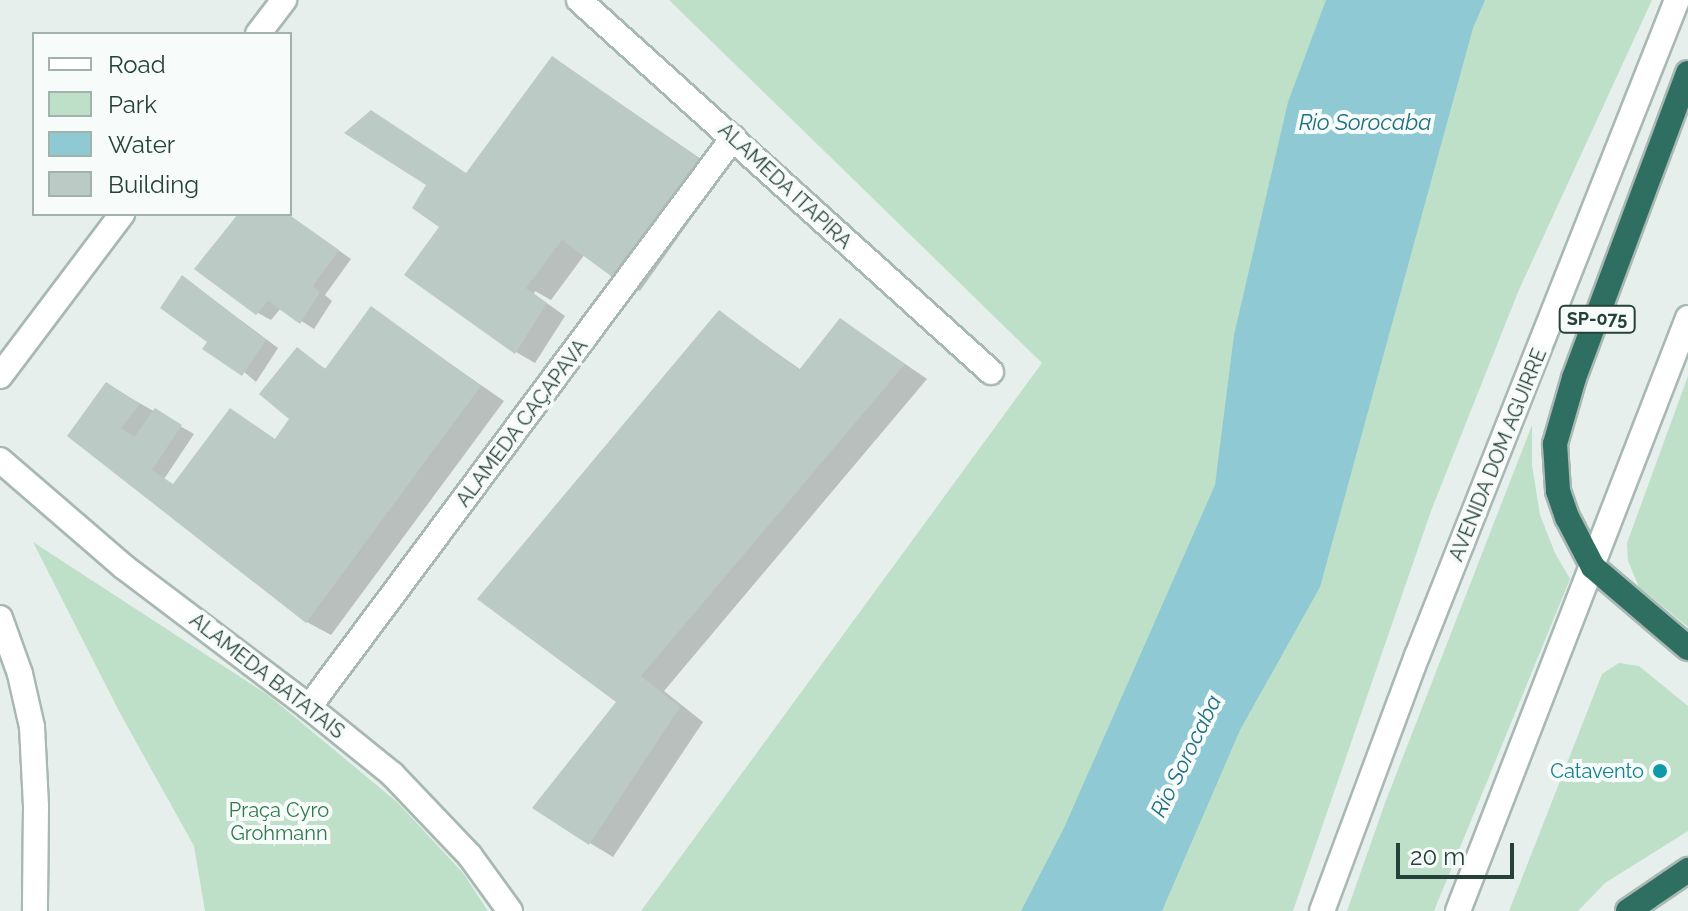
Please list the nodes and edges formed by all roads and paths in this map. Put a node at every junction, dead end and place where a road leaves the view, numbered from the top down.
1 (284, 0) edge
2 (579, 0) edge
3 (1677, 0) edge
4 (260, 32) edge
5 (1688, 73) edge
6 (733, 138) junction
7 (120, 216) edge
8 (1688, 318) edge
9 (991, 372) dead end
10 (0, 376) edge
11 (1, 461) edge
12 (1593, 567) junction
13 (0, 618) edge
14 (1688, 648) edge
15 (309, 707) junction
16 (1688, 870) edge
17 (35, 911) edge
18 (510, 911) edge
19 (1322, 911) edge
20 (1458, 911) edge
21 (1628, 911) edge

1 - 4 street
2 - 6 street, ALAMEDA ITAPIRA
3 - 19 street, AVENIDA DOM AGUIRRE
5 - 12 highway, SP-075
6 - 9 street, ALAMEDA ITAPIRA
6 - 15 street, ALAMEDA CAÇAPAVA
7 - 10 street
8 - 12 street
11 - 15 street, ALAMEDA BATATAIS
12 - 14 highway, SP-075
12 - 20 street
13 - 17 street
15 - 18 street, ALAMEDA BATATAIS
16 - 21 highway

